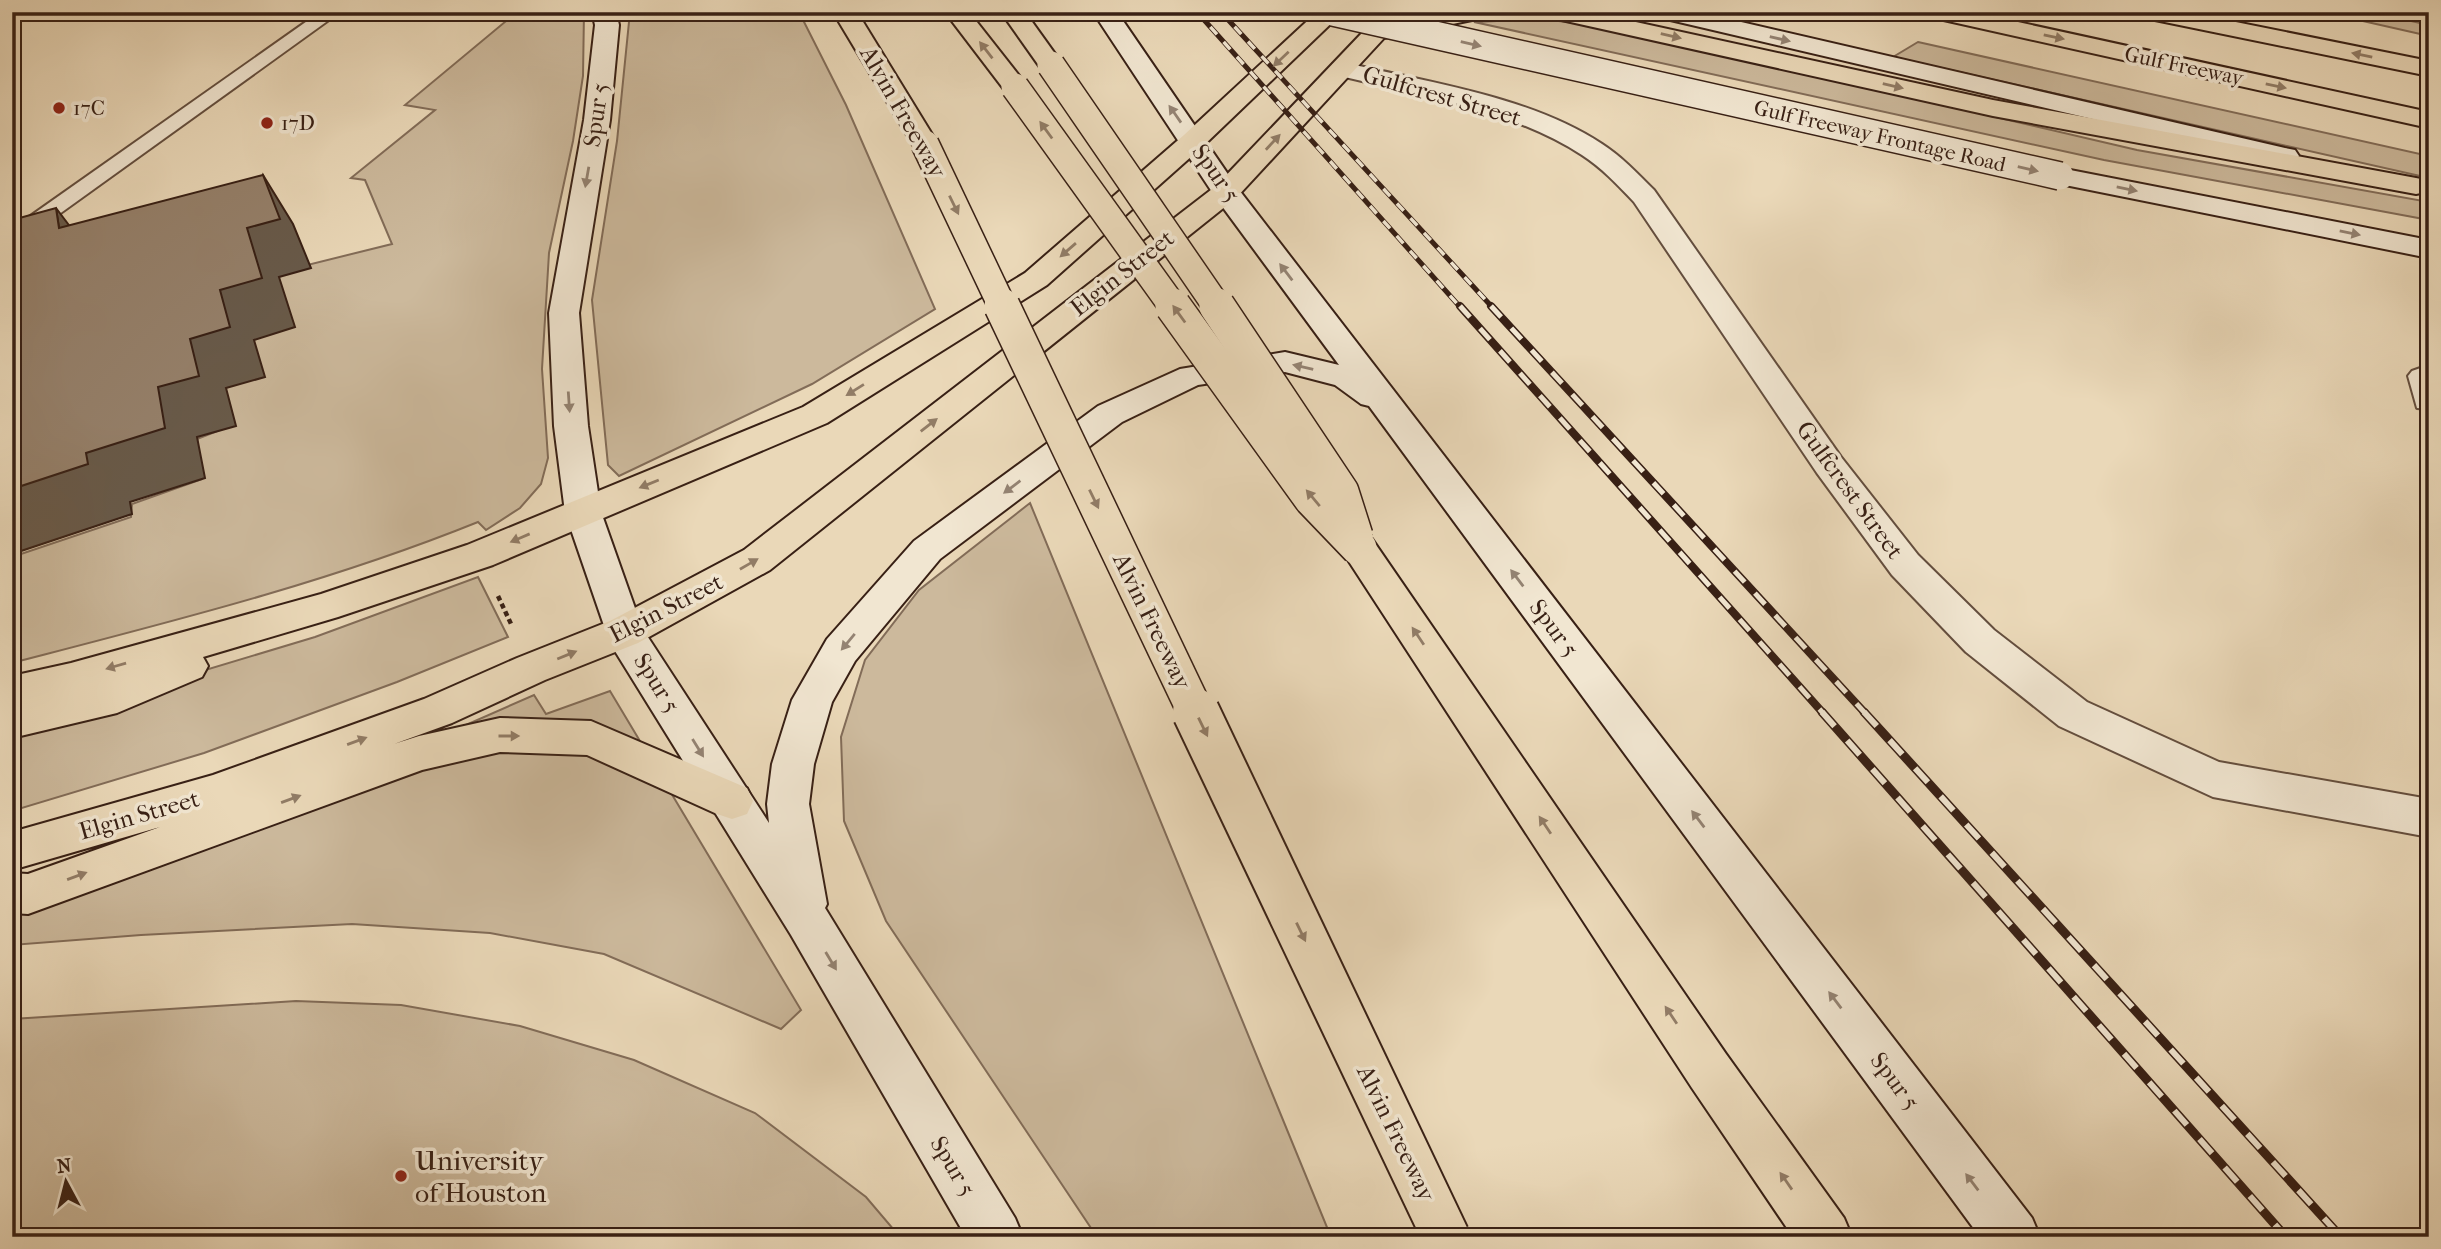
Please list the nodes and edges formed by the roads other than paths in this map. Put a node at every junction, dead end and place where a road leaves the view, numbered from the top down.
1 (331, 12) edge
2 (604, 12) edge
3 (845, 12) edge
4 (957, 12) edge
5 (1013, 12) edge
6 (1105, 12) edge
7 (1332, 12) edge
8 (1395, 12) edge
9 (1476, 12) edge
10 (1557, 12) edge
11 (1666, 12) edge
12 (1939, 12) edge
13 (2037, 12) edge
14 (2150, 12) edge
15 (2263, 12) edge
16 (1377, 32) junction
17 (2429, 52) edge
18 (1342, 69) junction
19 (2429, 69) edge
20 (2429, 96) edge
21 (2429, 120) edge
22 (1193, 141) junction
23 (2422, 188) edge
24 (1226, 192) junction
25 (12, 239) edge
26 (2429, 249) edge
27 (2429, 372) edge
28 (2426, 402) dead end
29 (1386, 405) junction
30 (583, 512) junction
31 (1359, 548) junction
32 (324, 607) junction
33 (624, 632) junction
34 (12, 692) edge
35 (12, 722) edge
36 (732, 801) junction
37 (2429, 818) edge
38 (12, 851) edge
39 (12, 894) edge
40 (807, 920) junction
41 (996, 1237) edge
42 (1446, 1237) edge
43 (1825, 1237) edge
44 (2013, 1237) edge

1 - 25 lane
2 -> 30 main road, Spur 5
3 -> 42 main road, Alvin Freeway, bridge
31 -> 4 main road, bridge
5 - 31 main road, bridge
22 -> 6 main road, Spur 5
7 -> 22 main road, Elgin Street
7 -> 26 main road, Gulf Freeway Frontage Road, bridge
8 - 16 main road, Elgin Street
9 - 16 main road
10 -> 23 main road
11 -> 23 main road
12 -> 21 main road, Gulf Freeway
13 - 20 main road, Gulf Freeway
19 -> 14 main road, Gulf Freeway
15 - 17 main road
16 - 18 main road, Elgin Street
24 -> 18 main road, Elgin Street
18 - 37 main road, Gulfcrest Street
22 - 24 main road, Spur 5
22 -> 30 main road, Elgin Street
29 -> 24 main road, Spur 5
33 -> 24 main road, Elgin Street
27 - 28 lane
29 -> 40 main road
44 -> 29 main road, Spur 5
30 -> 32 main road, Elgin Street
30 - 33 main road, Spur 5
43 -> 31 main road
32 -> 34 main road, Elgin Street
32 - 35 main road
33 -> 36 main road, Spur 5
38 -> 33 main road, Elgin Street
39 -> 36 main road
36 - 40 main road, Spur 5
40 -> 41 main road, Spur 5

